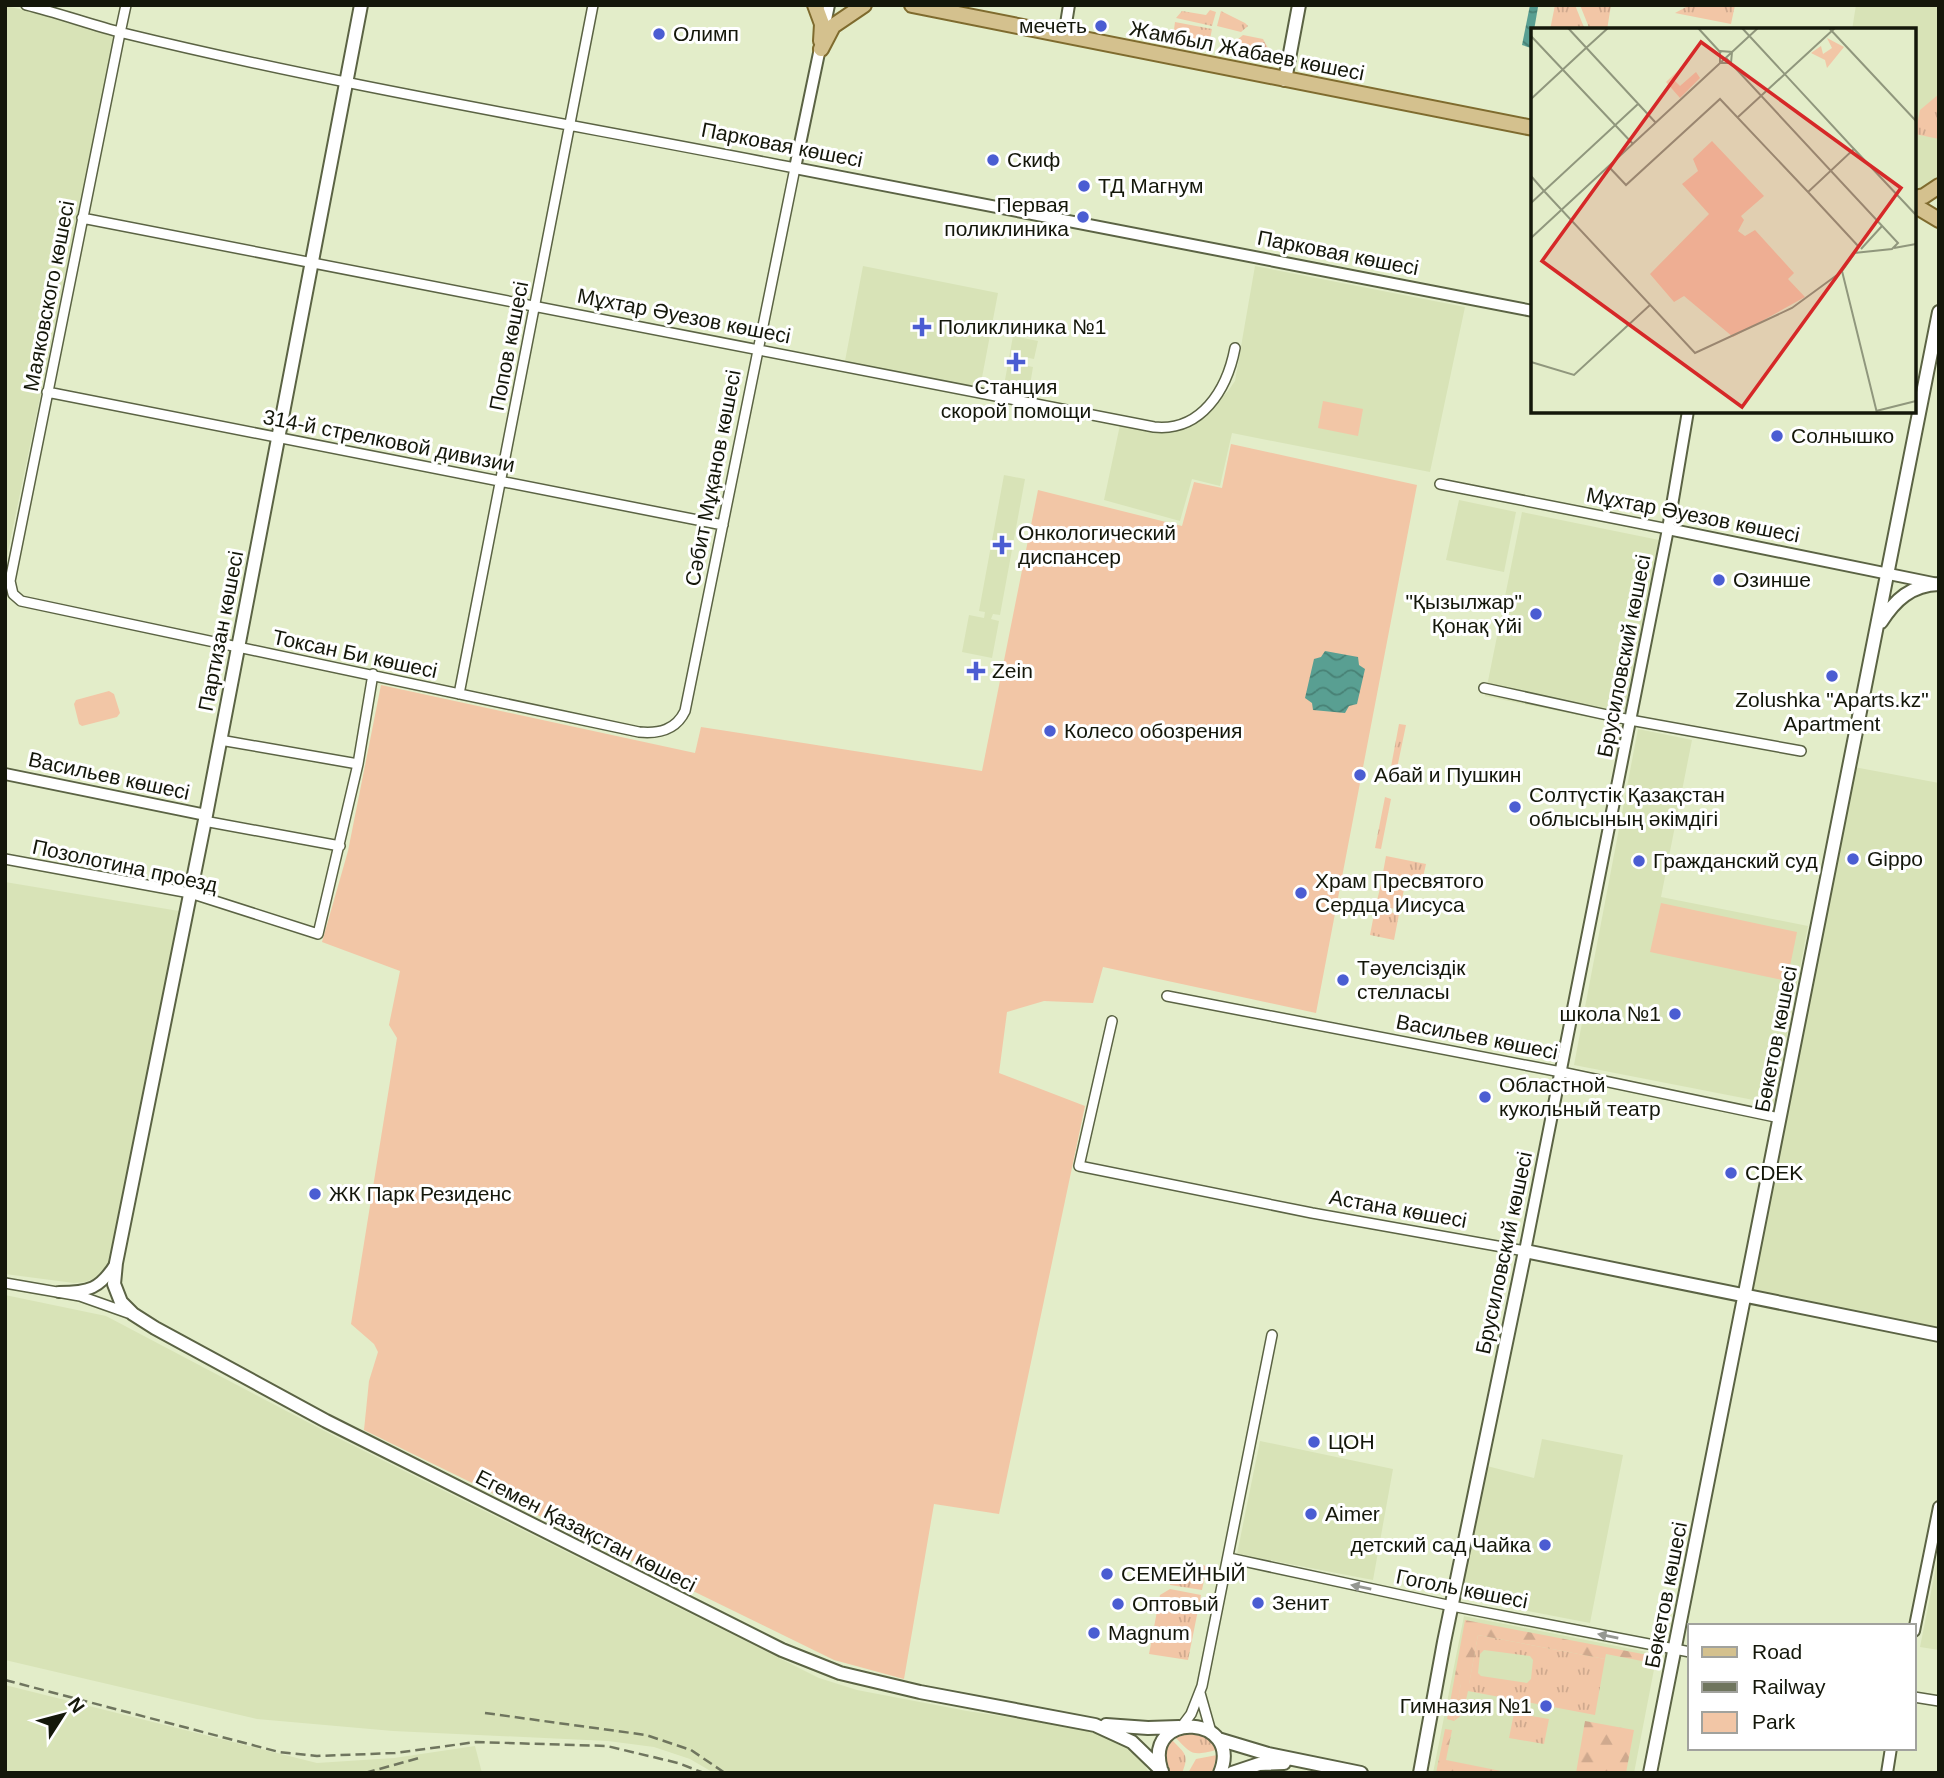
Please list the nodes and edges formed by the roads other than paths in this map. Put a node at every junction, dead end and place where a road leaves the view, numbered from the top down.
1 (26, 5) edge
2 (126, 5) edge
3 (361, 5) edge
4 (593, 5) edge
5 (815, 5) edge
6 (829, 5) edge
7 (864, 5) edge
8 (912, 5) edge
9 (1069, 5) edge
10 (1299, 5) edge
11 (120, 33) junction
12 (1064, 36) junction
13 (821, 49) junction
14 (1285, 80) junction
15 (346, 82) junction
16 (570, 125) junction
17 (1531, 128) edge
18 (795, 168) junction
19 (1939, 186) edge
20 (1916, 201) edge
21 (1916, 202) edge
22 (1916, 203) edge
23 (1939, 207) edge
24 (82, 218) junction
25 (1939, 220) edge
26 (312, 263) junction
27 (534, 307) junction
28 (1531, 311) edge
29 (1939, 312) edge
30 (1235, 348) dead end
31 (758, 350) junction
32 (47, 392) junction
33 (1688, 413) edge
34 (278, 438) junction
35 (500, 481) junction
36 (1440, 484) dead end
37 (723, 525) junction
38 (1668, 529) junction
39 (1887, 573) junction
40 (1939, 584) edge
41 (13, 594) joint
42 (1877, 629) junction
43 (238, 647) junction
44 (373, 674) junction
45 (1484, 688) dead end
46 (459, 694) junction
47 (685, 711) joint
48 (1630, 720) junction
49 (220, 740) junction
50 (1801, 751) dead end
51 (358, 764) junction
52 (5, 774) edge
53 (205, 818) junction
54 (340, 846) junction
55 (5, 859) edge
56 (190, 893) junction
57 (1167, 996) dead end
58 (1112, 1021) dead end
59 (1561, 1072) junction
60 (1780, 1118) junction
61 (1525, 1251) junction
62 (116, 1263) junction
63 (5, 1283) edge
64 (59, 1292) junction
65 (1745, 1296) junction
66 (145, 1322) junction
67 (1272, 1335) dead end
68 (1939, 1335) edge
69 (1939, 1507) edge
70 (1228, 1558) junction
71 (1451, 1606) junction
72 (1915, 1624) edge
73 (1675, 1649) junction
74 (1688, 1652) edge
75 (1200, 1693) junction
76 (1916, 1697) edge
77 (1939, 1702) edge
78 (1095, 1725) junction
79 (1181, 1727) junction
80 (1215, 1736) junction
81 (1891, 1750) edge
82 (1162, 1772) edge
83 (1220, 1773) edge
84 (1232, 1773) edge
85 (1336, 1773) edge
86 (1361, 1773) edge
87 (1420, 1773) edge
88 (1650, 1773) edge
89 (1887, 1773) edge

1 - 11 street, Парковая көшесі
2 - 11 street, Маяковского көшесі
3 - 15 main road, Партизан көшесі
4 - 16 street, Попов көшесі
5 - 13 main road
6 - 13 street, Сәбит Мұқанов көшесі
7 - 13 main road
8 - 12 main road, Жамбыл Жабаев көшесі
9 - 12 street
10 - 14 main road
11 - 15 street, Парковая көшесі
11 - 24 street, Маяковского көшесі
12 - 14 main road, Жамбыл Жабаев көшесі
13 - 18 street, Сәбит Мұқанов көшесі
14 - 17 main road, Жамбыл Жабаев көшесі
15 - 16 street, Парковая көшесі
15 - 26 main road, Партизан көшесі
16 - 18 street, Парковая көшесі
16 - 27 street, Попов көшесі
18 - 28 street, Парковая көшесі
18 - 31 street, Сәбит Мұқанов көшесі
19 - 20 main road
21 - 23 main road
22 - 25 main road
24 - 26 street, Мұхтар Әуезов көшесі
24 - 32 street, Маяковского көшесі
26 - 27 street, Мұхтар Әуезов көшесі
26 - 34 main road, Партизан көшесі
27 - 31 street, Мұхтар Әуезов көшесі
27 - 35 street, Попов көшесі
29 - 39 main road, Бөкетов көшесі
30 - 31 street, Мұхтар Әуезов көшесі
31 - 37 street, Сәбит Мұқанов көшесі
32 - 34 street, 314-й стрелковой дивизии
32 - 41 street, Маяковского көшесі
33 - 38 street, Брусиловский көшесі
34 - 35 street, 314-й стрелковой дивизии
34 - 43 main road, Партизан көшесі
35 - 37 street, 314-й стрелковой дивизии
35 - 46 street, Попов көшесі
36 - 38 street, Мұхтар Әуезов көшесі
37 - 47 street, Сәбит Мұқанов көшесі
38 - 39 street, Мұхтар Әуезов көшесі
38 - 48 street, Брусиловский көшесі
39 - 40 street, Мұхтар Әуезов көшесі
39 - 42 main road, Бөкетов көшесі
40 - 42 main road
41 - 43 street, Токсан Би көшесі
42 - 60 main road, Бөкетов көшесі
43 - 44 street, Токсан Би көшесі
43 - 49 main road, Партизан көшесі
44 - 46 street, Токсан Би көшесі
44 - 51 street
45 - 48 street
46 - 47 street, Токсан Би көшесі
48 - 50 street
48 - 59 street, Брусиловский көшесі
49 - 51 street
49 - 53 main road, Партизан көшесі
51 - 54 street
52 - 53 street, Васильев көшесі
53 - 54 street, Васильев көшесі
53 - 56 main road, Партизан көшесі
54 - 56 street, Позолотина проезд
55 - 56 street, Позолотина проезд
56 - 62 main road, Партизан көшесі
57 - 59 street, Васильев көшесі
58 - 61 street, Астана көшесі
59 - 60 street, Васильев көшесі
59 - 61 street, Брусиловский көшесі
60 - 65 main road, Бөкетов көшесі
61 - 65 main road, Астана көшесі
61 - 71 main road, Брусиловский көшесі
62 - 64 street
62 - 66 main road, Партизан көшесі
63 - 64 street, Егемен Қазақстан көшесі
64 - 66 street, Егемен Қазақстан көшесі
65 - 68 main road, Астана көшесі
65 - 73 main road, Бөкетов көшесі
66 - 78 main road, Егемен Қазақстан көшесі
67 - 70 street
69 - 72 street
71 -> 70 street, Гоголь көшесі
70 - 75 street
73 -> 71 street, Гоголь көшесі
71 - 87 main road, Брусиловский көшесі
73 - 74 street, Гоголь көшесі
73 - 88 main road, Бөкетов көшесі
75 - 79 street
75 - 80 street
76 - 77 street
78 - 79 main road
78 - 82 main road, Егемен Қазақстан көшесі
79 - 80 main road
79 - 82 main road
80 - 83 main road
80 - 86 main road
81 - 89 street
84 - 85 main road

